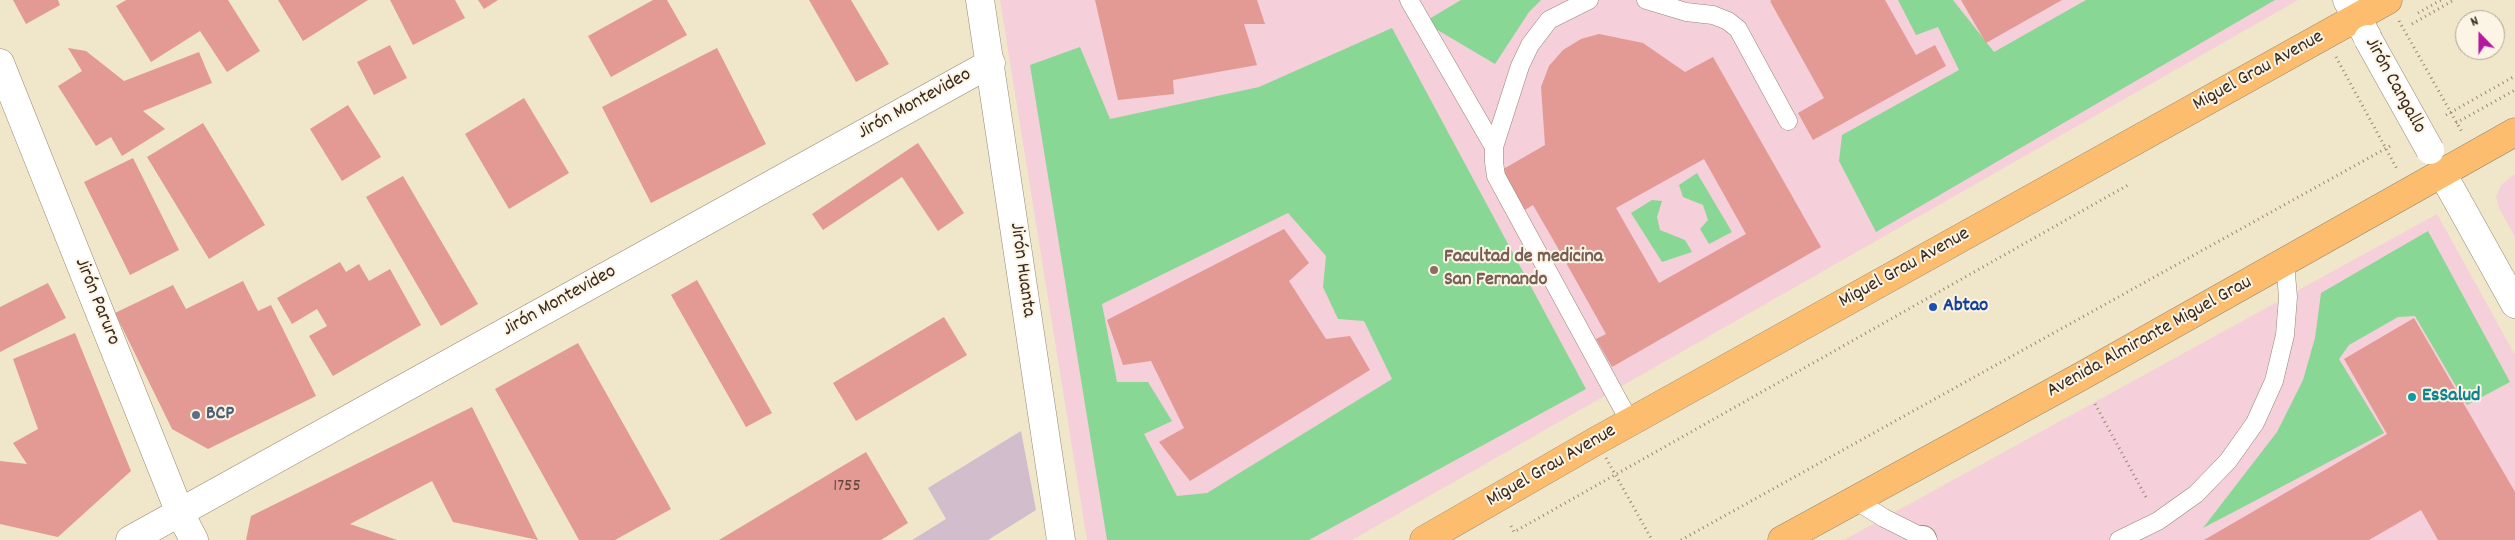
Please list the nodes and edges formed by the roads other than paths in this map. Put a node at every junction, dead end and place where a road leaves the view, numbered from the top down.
1 (980, 0) edge
2 (1409, 0) edge
3 (1588, 0) edge
4 (1646, 0) edge
5 (2394, 10) edge
6 (2357, 19) edge
7 (0, 63) edge
8 (991, 63) junction
9 (1788, 120) dead end
10 (2515, 132) edge
11 (1494, 147) junction
12 (2436, 162) junction
13 (2285, 263) junction
14 (2515, 304) edge
15 (1630, 422) junction
16 (1855, 500) junction
17 (180, 513) junction
18 (130, 540) edge
19 (194, 540) edge
20 (1061, 540) edge
21 (1424, 540) edge
22 (1782, 540) edge
23 (1924, 540) edge
24 (2119, 540) edge

1 - 8 street, Jirón Huanta
2 - 11 lane
3 - 11 lane
4 - 9 lane
5 - 6 main road, Miguel Grau Avenue
6 - 12 street, Jirón Cangallo, bridge
6 - 15 main road, Miguel Grau Avenue
7 - 17 street, Jirón Paruro
8 - 17 street, Jirón Montevideo
8 - 20 street, Jirón Huanta
10 - 12 main road, Avenida Almirante Miguel Grau
11 - 15 lane
12 - 13 main road, Avenida Almirante Miguel Grau
12 - 14 street, Jirón Cangallo
13 - 16 main road, Avenida Almirante Miguel Grau
13 - 24 lane
15 - 21 main road, Miguel Grau Avenue
16 - 22 main road, Avenida Almirante Miguel Grau
16 - 23 lane
17 - 18 street, Jirón Montevideo
17 - 19 street, Jirón Paruro

